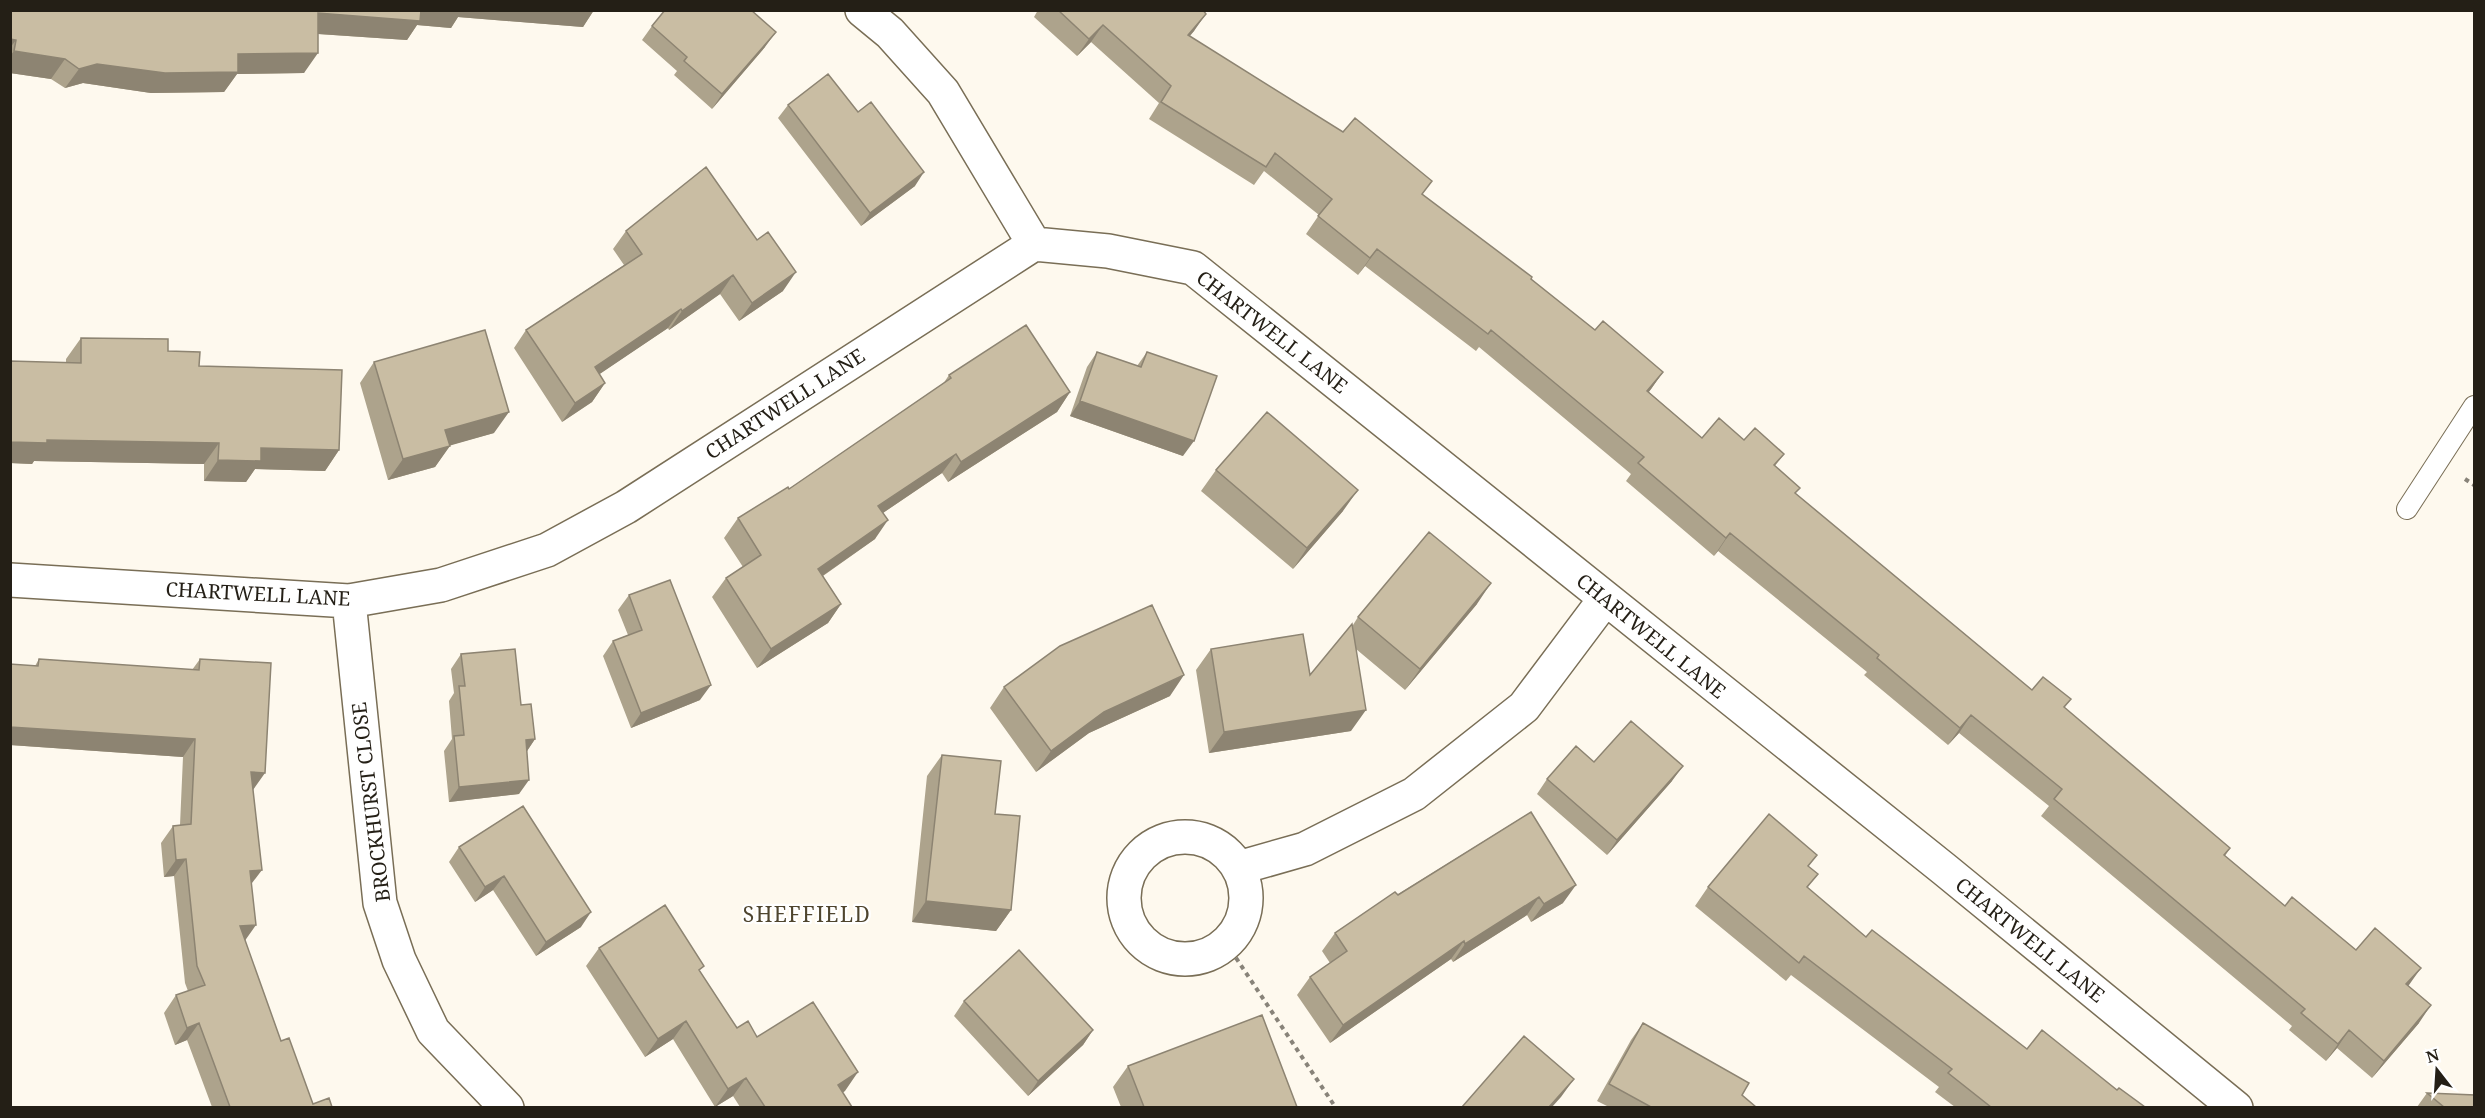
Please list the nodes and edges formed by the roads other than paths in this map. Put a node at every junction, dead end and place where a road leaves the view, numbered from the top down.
1 (862, 10) edge
2 (1034, 244) junction
3 (2475, 406) edge
4 (2407, 509) dead end
5 (10, 580) edge
6 (1605, 599) junction
7 (349, 601) junction
8 (1238, 868) junction
9 (507, 1107) edge
10 (2236, 1107) edge

1 - 2 street
2 - 6 street, CHARTWELL LANE
2 - 7 street, CHARTWELL LANE
3 - 4 lane
5 - 7 street, CHARTWELL LANE
6 - 8 street
6 - 10 street, CHARTWELL LANE
7 - 9 street, BROCKHURST CLOSE
8 - 8 street

